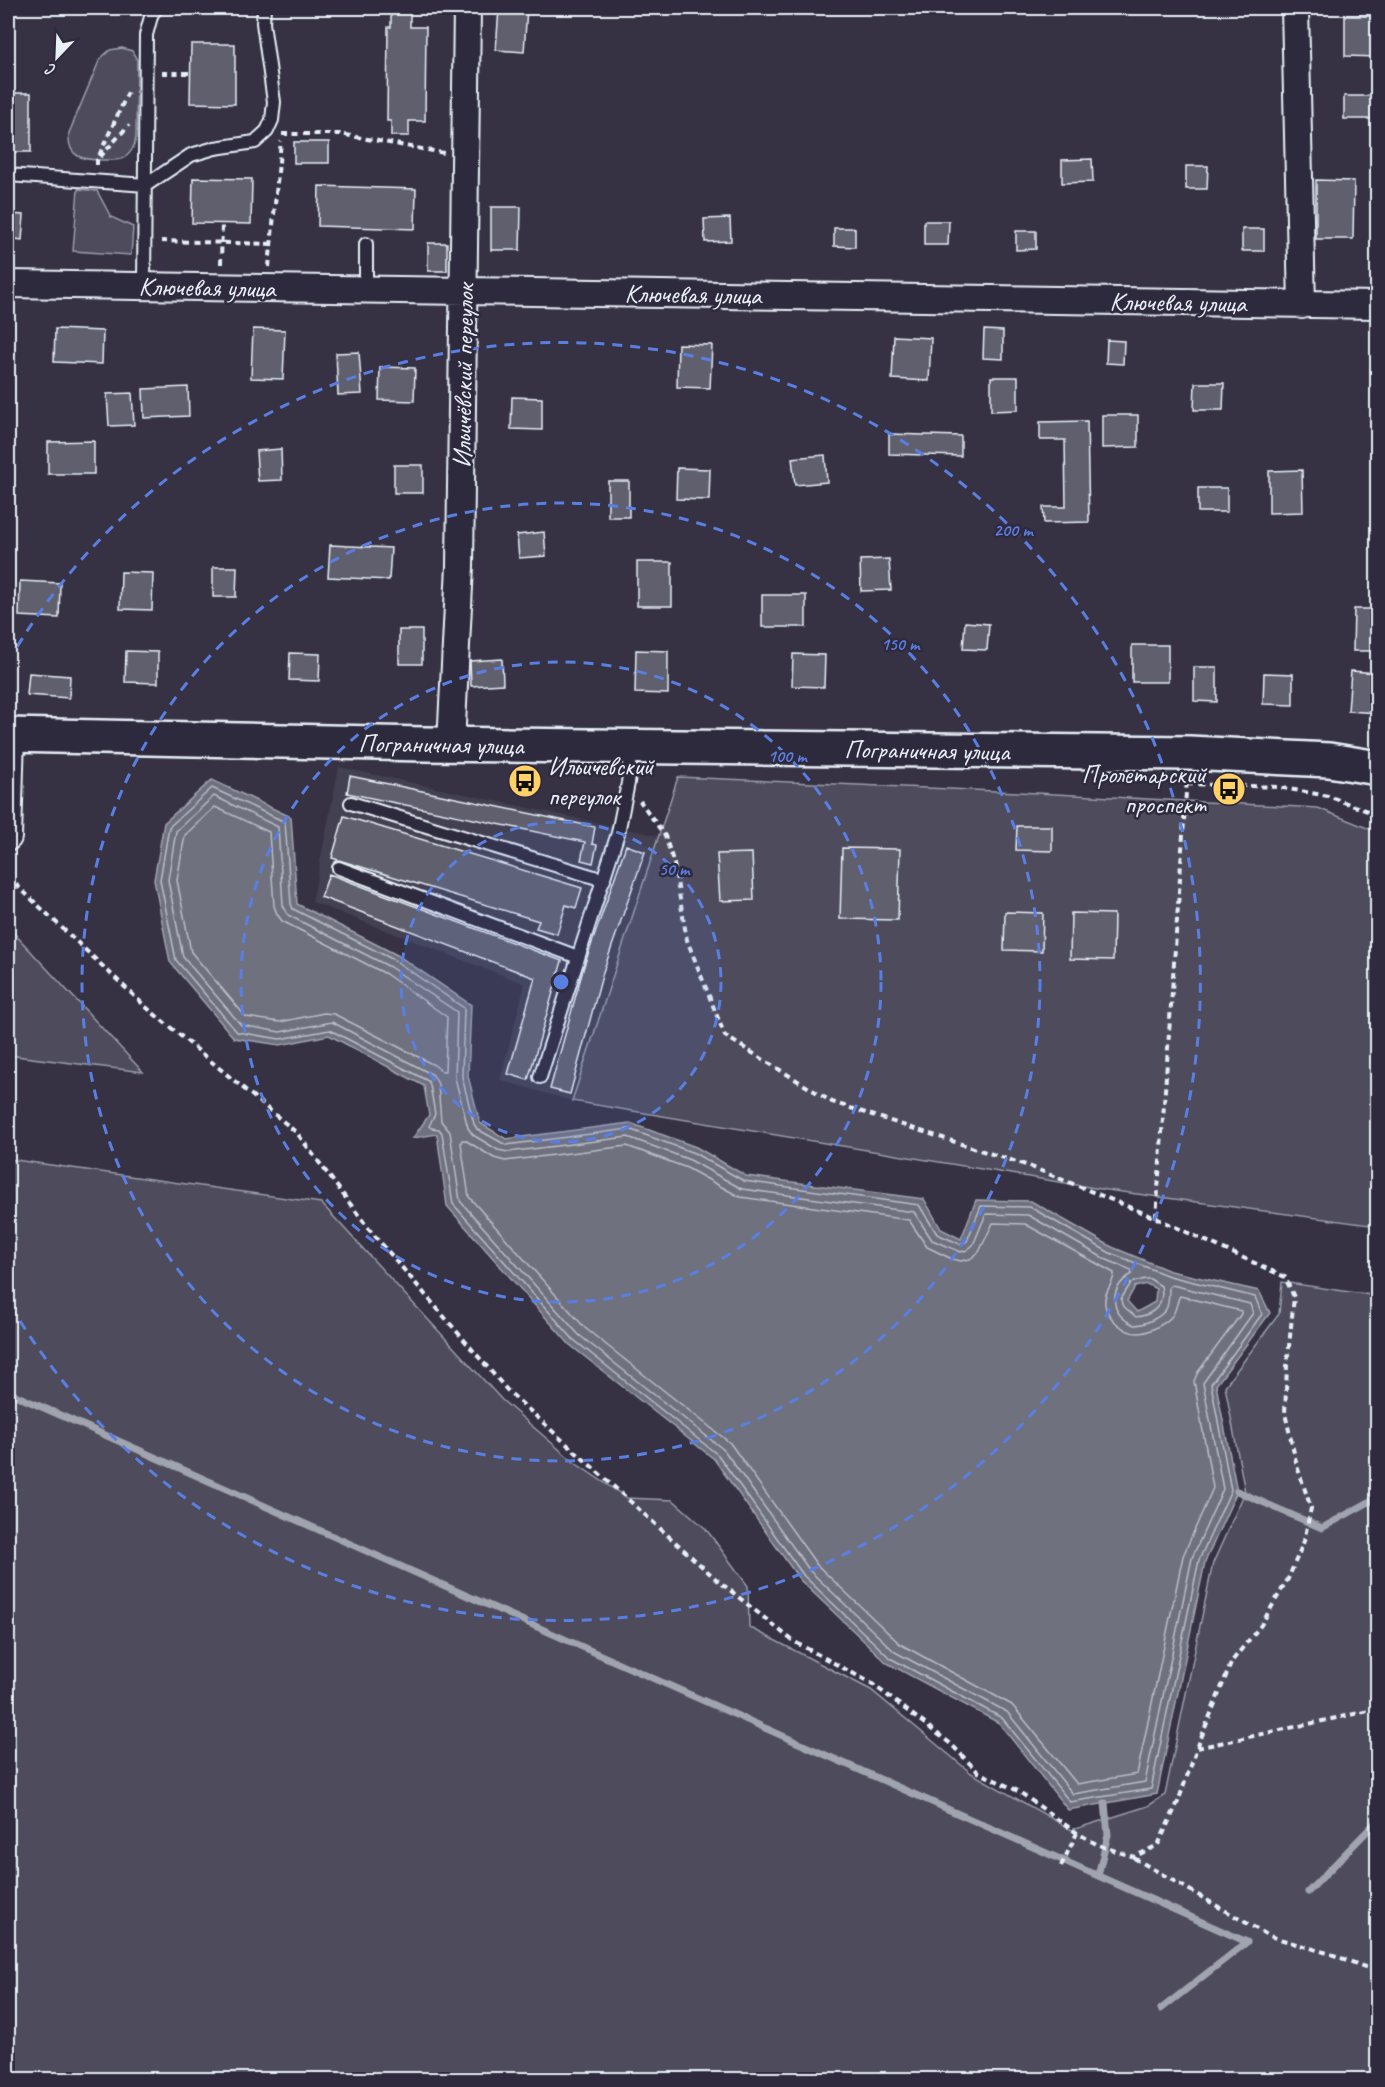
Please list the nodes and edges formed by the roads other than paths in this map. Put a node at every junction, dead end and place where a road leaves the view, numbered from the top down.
1 (157, 8) edge
2 (264, 8) edge
3 (467, 8) edge
4 (1294, 8) edge
5 (8, 175) edge
6 (146, 185) junction
7 (366, 244) dead end
8 (8, 284) edge
9 (144, 286) junction
10 (366, 289) junction
11 (464, 290) junction
12 (1302, 305) junction
13 (1377, 305) edge
14 (9, 735) edge
15 (451, 744) junction
16 (633, 747) junction
17 (1377, 768) edge
18 (351, 803) dead end
19 (8, 837) edge
20 (339, 868) dead end
21 (604, 880) junction
22 (578, 957) junction
23 (540, 1077) dead end

1 - 6 lane
2 - 6 lane
3 - 11 street, Ильичёвский переулок
4 - 12 street
5 - 6 lane
6 - 9 lane
7 - 10 lane
8 - 9 street, Ключевая улица
9 - 10 street, Ключевая улица
10 - 11 street, Ключевая улица
11 - 12 street, Ключевая улица
11 - 15 street, Ильичёвский переулок
12 - 13 street, Ключевая улица
14 - 15 main road, Пограничная улица
14 - 19 street
15 - 16 main road, Пограничная улица
16 - 17 main road, Пограничная улица
16 - 21 lane
18 - 21 lane
20 - 22 lane
21 - 22 lane
22 - 23 lane

